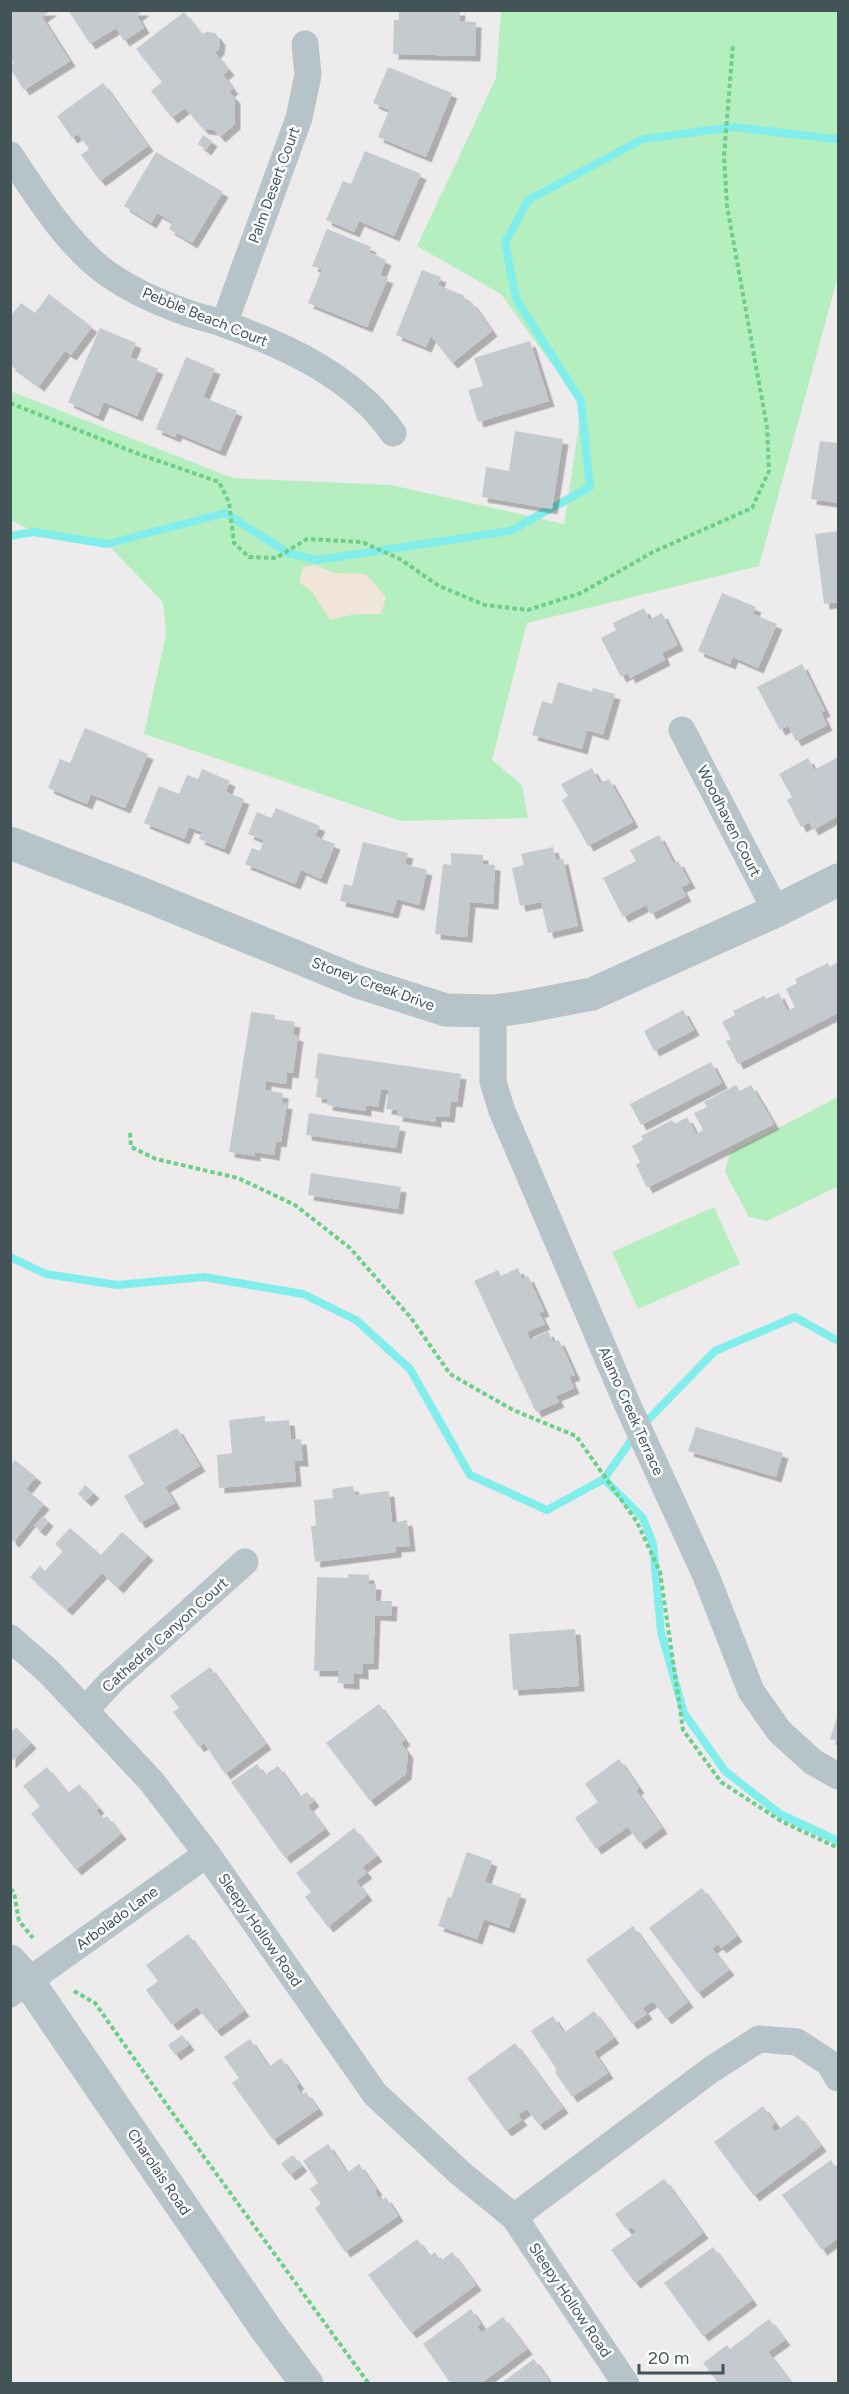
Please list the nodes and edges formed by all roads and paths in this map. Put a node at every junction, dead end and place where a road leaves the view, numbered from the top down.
1 (305, 44) dead end
2 (733, 44) dead end
3 (10, 155) edge
4 (224, 324) junction
5 (10, 404) edge
6 (393, 433) dead end
7 (682, 730) dead end
8 (10, 843) edge
9 (838, 880) edge
10 (776, 911) junction
11 (493, 1011) junction
12 (130, 1132) dead end
13 (245, 1562) dead end
14 (10, 1638) edge
15 (85, 1710) junction
16 (838, 1776) edge
17 (838, 1848) edge
18 (207, 1854) junction
19 (10, 1888) edge
20 (26, 1975) edge
21 (838, 2078) edge
22 (514, 2217) junction
23 (307, 2384) edge
24 (369, 2384) edge
25 (626, 2384) edge

1 - 4 street, Palm Desert Court
2 - 5 path
3 - 4 street, Pebble Beach Court
4 - 6 street, Pebble Beach Court
7 - 10 street, Woodhaven Court
8 - 11 street, Stoney Creek Drive
9 - 10 street, Stoney Creek Drive
10 - 11 street, Stoney Creek Drive
11 - 16 street, Alamo Creek Terrace
12 - 17 path
13 - 15 street, Cathedral Canyon Court
14 - 15 street, Sleepy Hollow Road
15 - 18 street, Sleepy Hollow Road
18 - 20 street, Arbolado Lane
18 - 22 street, Sleepy Hollow Road
19 - 20 path
20 - 23 street, Charolais Road
20 - 24 path
21 - 22 street
22 - 25 street, Sleepy Hollow Road

